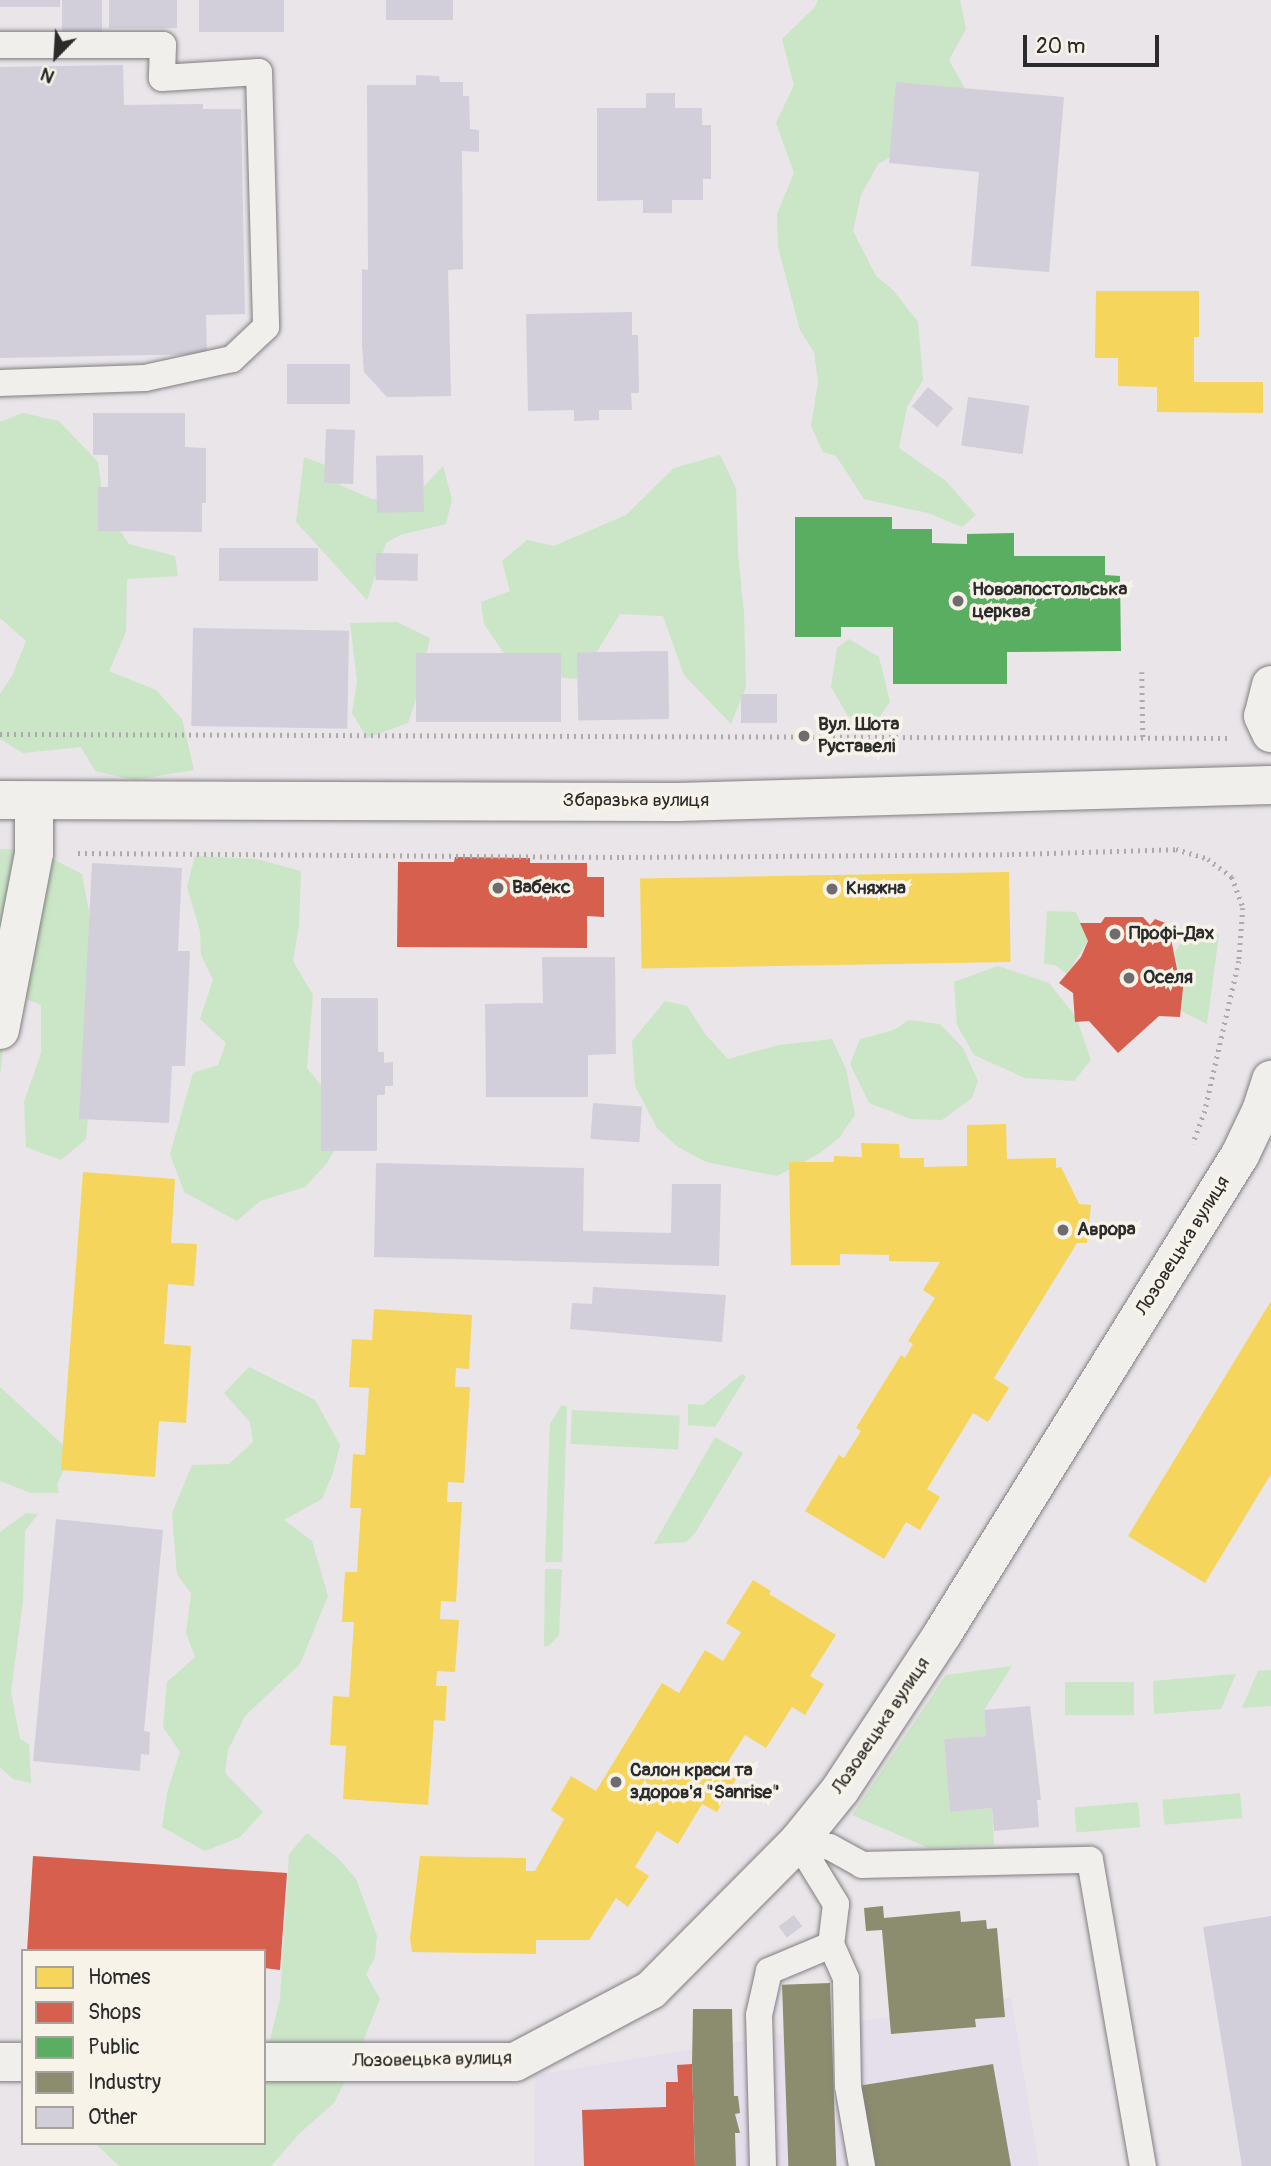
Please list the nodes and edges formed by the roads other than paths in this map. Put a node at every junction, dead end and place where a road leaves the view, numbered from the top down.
1 (0, 45) edge
2 (0, 383) edge
3 (1271, 685) edge
4 (1255, 736) edge
5 (1271, 785) edge
6 (17, 801) edge
7 (0, 1030) edge
8 (1271, 1080) edge
9 (1256, 1154) edge
10 (798, 1842) junction
11 (831, 1945) junction
12 (0, 2062) edge
13 (21, 2062) edge
14 (266, 2062) edge
15 (763, 2166) edge
16 (862, 2166) edge
17 (1143, 2166) edge

1 - 2 lane
3 - 4 street
5 - 6 street, Збаразька вулиця
6 - 7 street
8 - 9 street, Лозовецька вулиця
9 - 10 street, Лозовецька вулиця
10 - 11 lane
10 - 14 street, Лозовецька вулиця
10 - 17 lane
11 - 15 lane
11 - 16 lane
12 - 13 street

